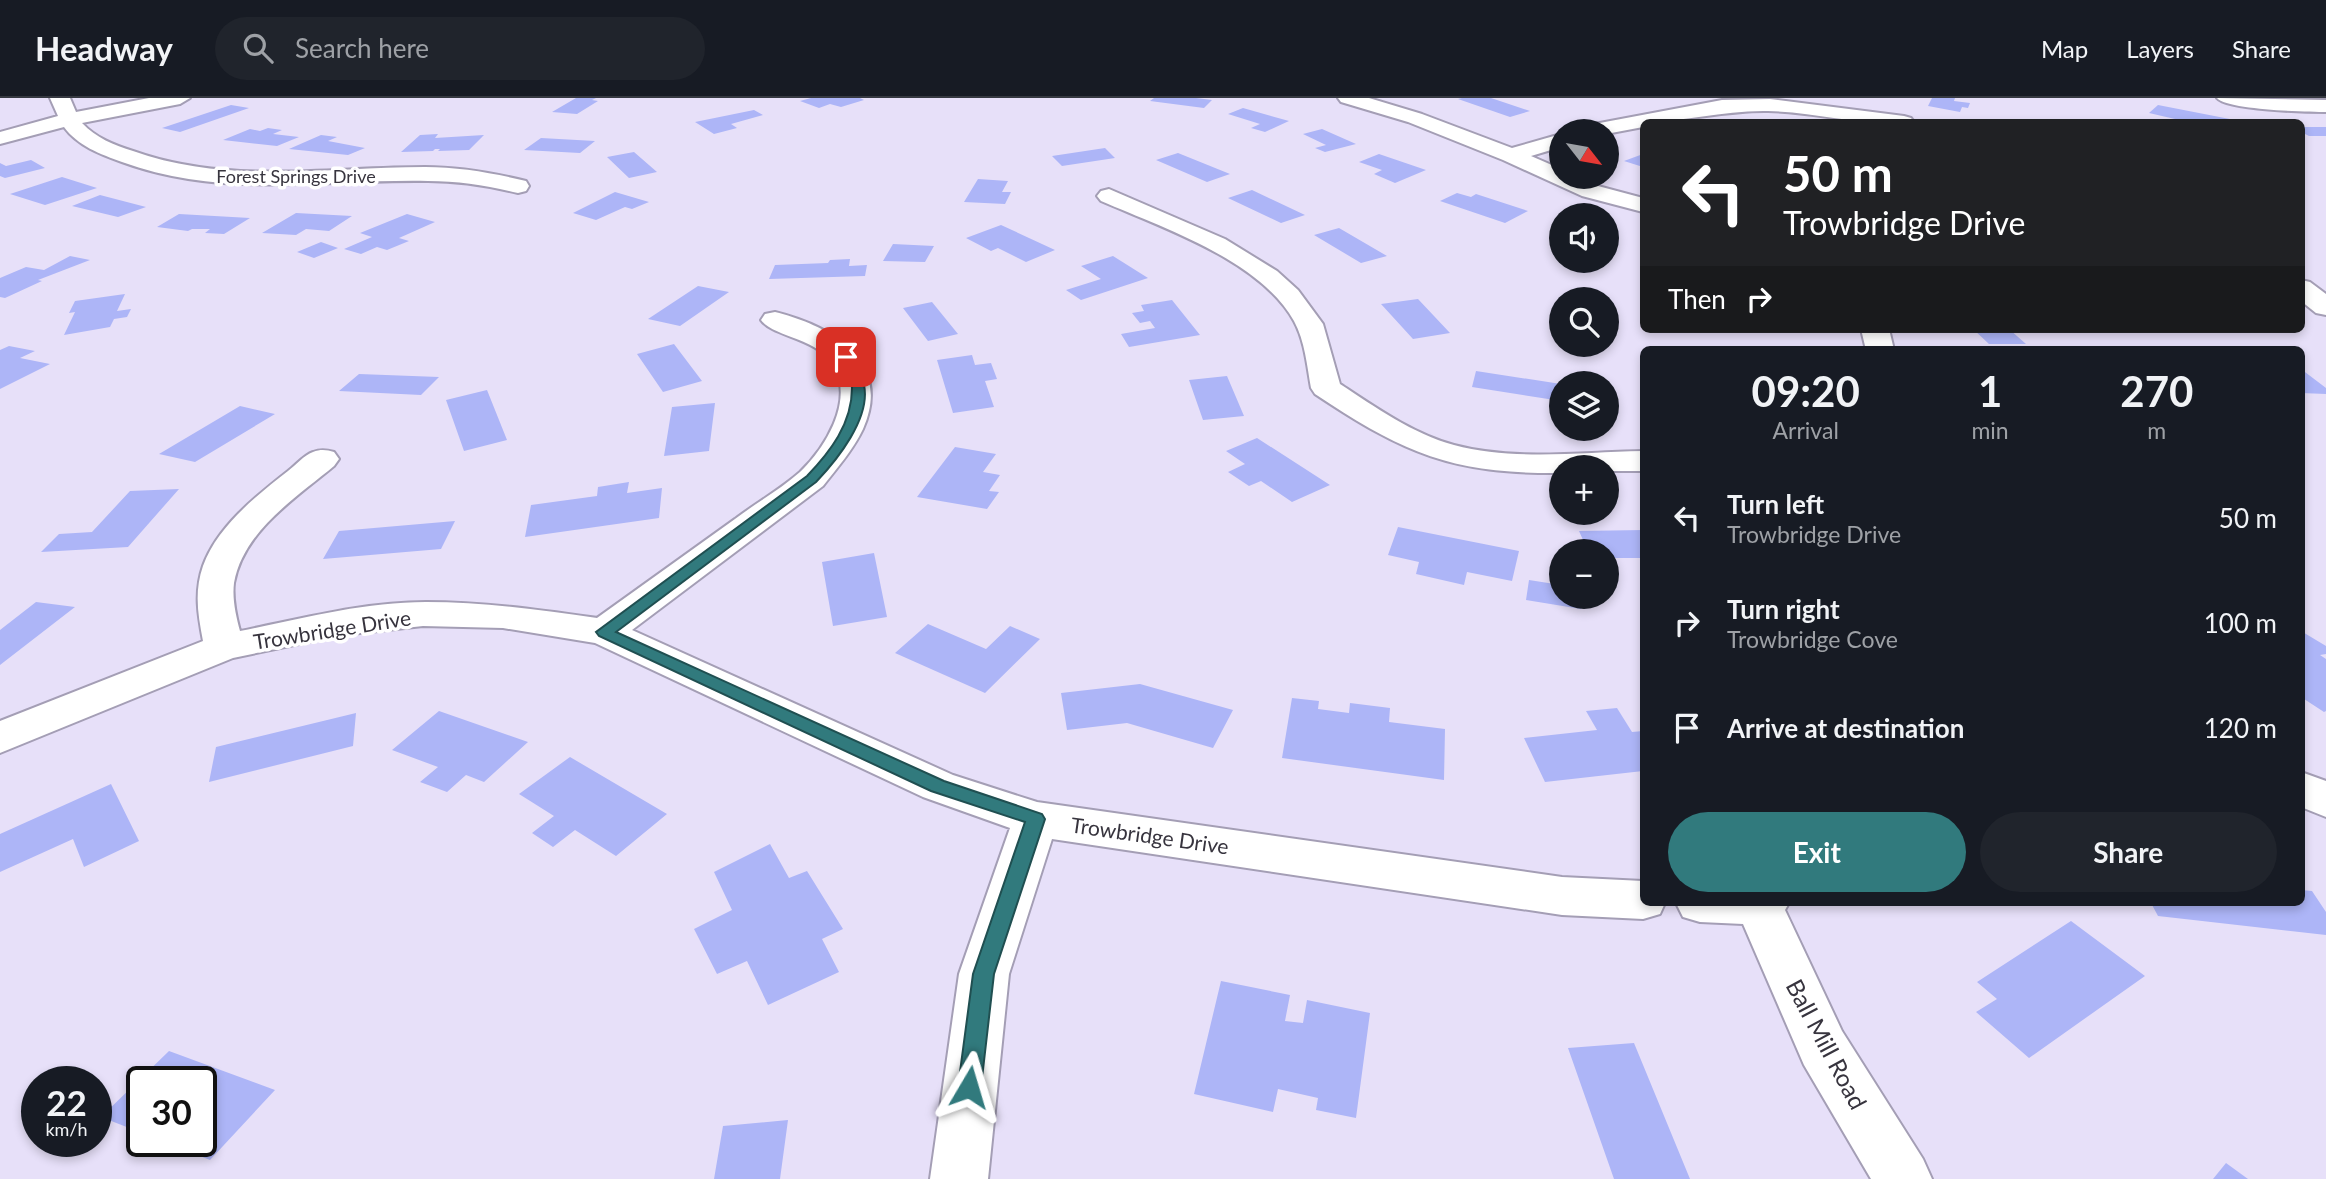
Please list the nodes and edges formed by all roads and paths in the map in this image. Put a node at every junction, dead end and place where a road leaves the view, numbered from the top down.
1 (60, 98) edge
2 (180, 98) edge
3 (1348, 98) edge
4 (2227, 98) edge
5 (1716, 102) edge
6 (1860, 106) edge
7 (2326, 106) edge
8 (70, 119) junction
9 (1640, 119) edge
10 (1642, 119) edge
11 (1896, 119) edge
12 (1619, 124) edge
13 (0, 138) edge
14 (1549, 144) edge
15 (1511, 155) junction
16 (518, 186) dead end
17 (1109, 196) dead end
18 (1640, 204) edge
19 (2305, 291) edge
20 (2326, 307) edge
21 (775, 320) dead end
22 (323, 459) dead end
23 (1640, 461) edge
24 (604, 632) junction
25 (223, 647) junction
26 (0, 738) edge
27 (2305, 790) edge
28 (2326, 800) edge
29 (1036, 819) junction
30 (1640, 900) edge
31 (1763, 906) edge
32 (959, 1179) edge
33 (1903, 1179) edge

1 - 8 street, Forest Springs Drive
2 - 8 street
3 - 15 street
4 - 7 street
5 - 6 street
5 - 10 street
6 - 11 street
8 - 13 street
8 - 16 street, Forest Springs Drive
9 - 12 street
14 - 15 street
15 - 18 street
17 - 23 street
19 - 20 street
21 - 24 street
22 - 25 street
24 - 25 street, Trowbridge Drive
24 - 29 street, Trowbridge Drive
25 - 26 street, Trowbridge Drive
27 - 28 street
29 - 30 street, Trowbridge Drive
29 - 32 street
31 - 33 street, Ball Mill Road

